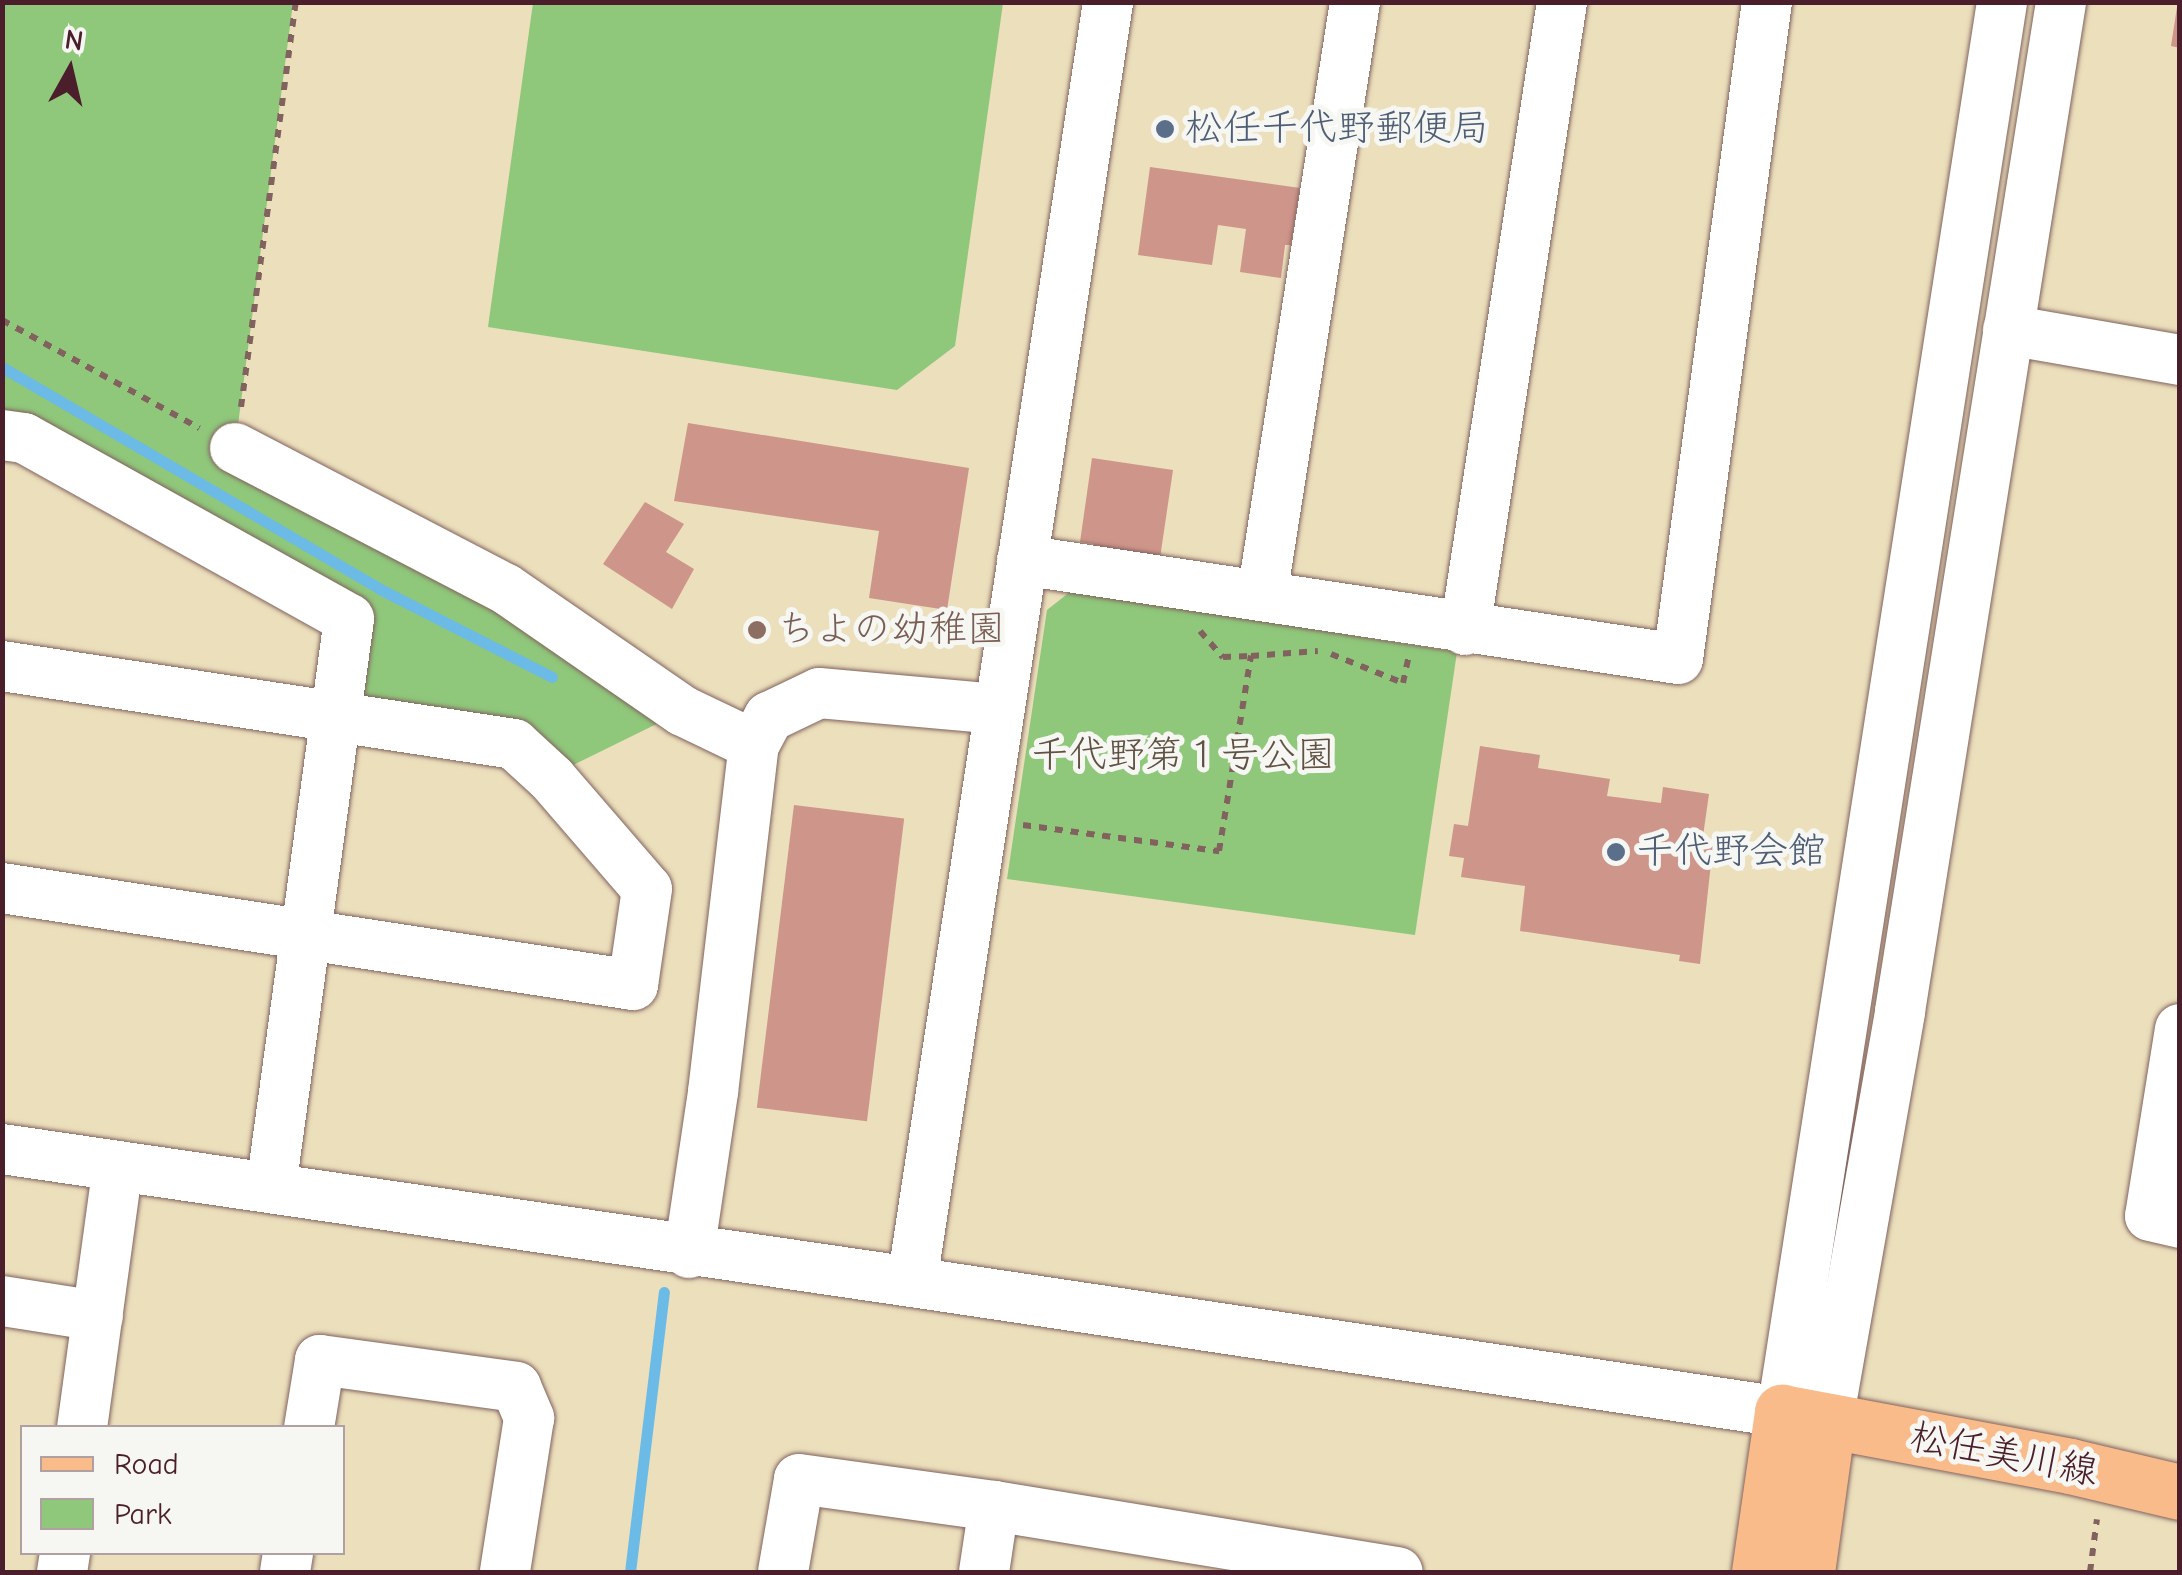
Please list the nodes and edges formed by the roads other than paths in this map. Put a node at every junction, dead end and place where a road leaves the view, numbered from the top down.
1 (1108, 2) edge
2 (1354, 2) edge
3 (1562, 2) edge
4 (1767, 2) edge
5 (2002, 2) edge
6 (2061, 2) edge
7 (2008, 330) junction
8 (2180, 360) edge
9 (2, 435) edge
10 (235, 448) road end
11 (1022, 560) junction
12 (1262, 596) junction
13 (1464, 630) junction
14 (2, 666) edge
15 (999, 710) junction
16 (334, 718) junction
17 (754, 744) junction
18 (2, 888) edge
19 (307, 932) junction
20 (2180, 1028) edge
21 (2, 1149) edge
22 (118, 1166) junction
23 (271, 1188) junction
24 (2180, 1223) edge
25 (689, 1252) junction
26 (912, 1282) junction
27 (2, 1301) edge
28 (98, 1316) junction
29 (1805, 1417) junction
30 (82, 1425) edge
31 (309, 1425) edge
32 (2180, 1492) edge
33 (994, 1506) junction
34 (1192, 1556) edge
35 (505, 1572) edge
36 (784, 1572) edge
37 (984, 1572) edge
38 (1395, 1572) edge
39 (1759, 1572) edge
40 (1808, 1572) edge

1 - 11 street
2 - 12 street
3 - 13 street
4 - 13 street
5 - 29 street
6 - 7 street
7 - 8 street
7 - 29 street
9 - 16 street
10 - 17 street
11 - 12 street
11 - 15 street
12 - 13 street
14 - 16 street
15 - 17 street
15 - 26 street
16 - 19 street
16 - 19 street
17 - 25 street
18 - 19 street
19 - 23 street
20 - 24 street
21 - 22 street
22 - 23 street
22 - 28 street
23 - 25 street
25 - 26 street
26 - 29 street
27 - 28 street
28 - 30 street
29 - 32 main road, 松任美川線
29 - 39 main road
29 - 40 main road
31 - 35 street
33 - 34 street
33 - 36 street
33 - 37 street
34 - 38 street

